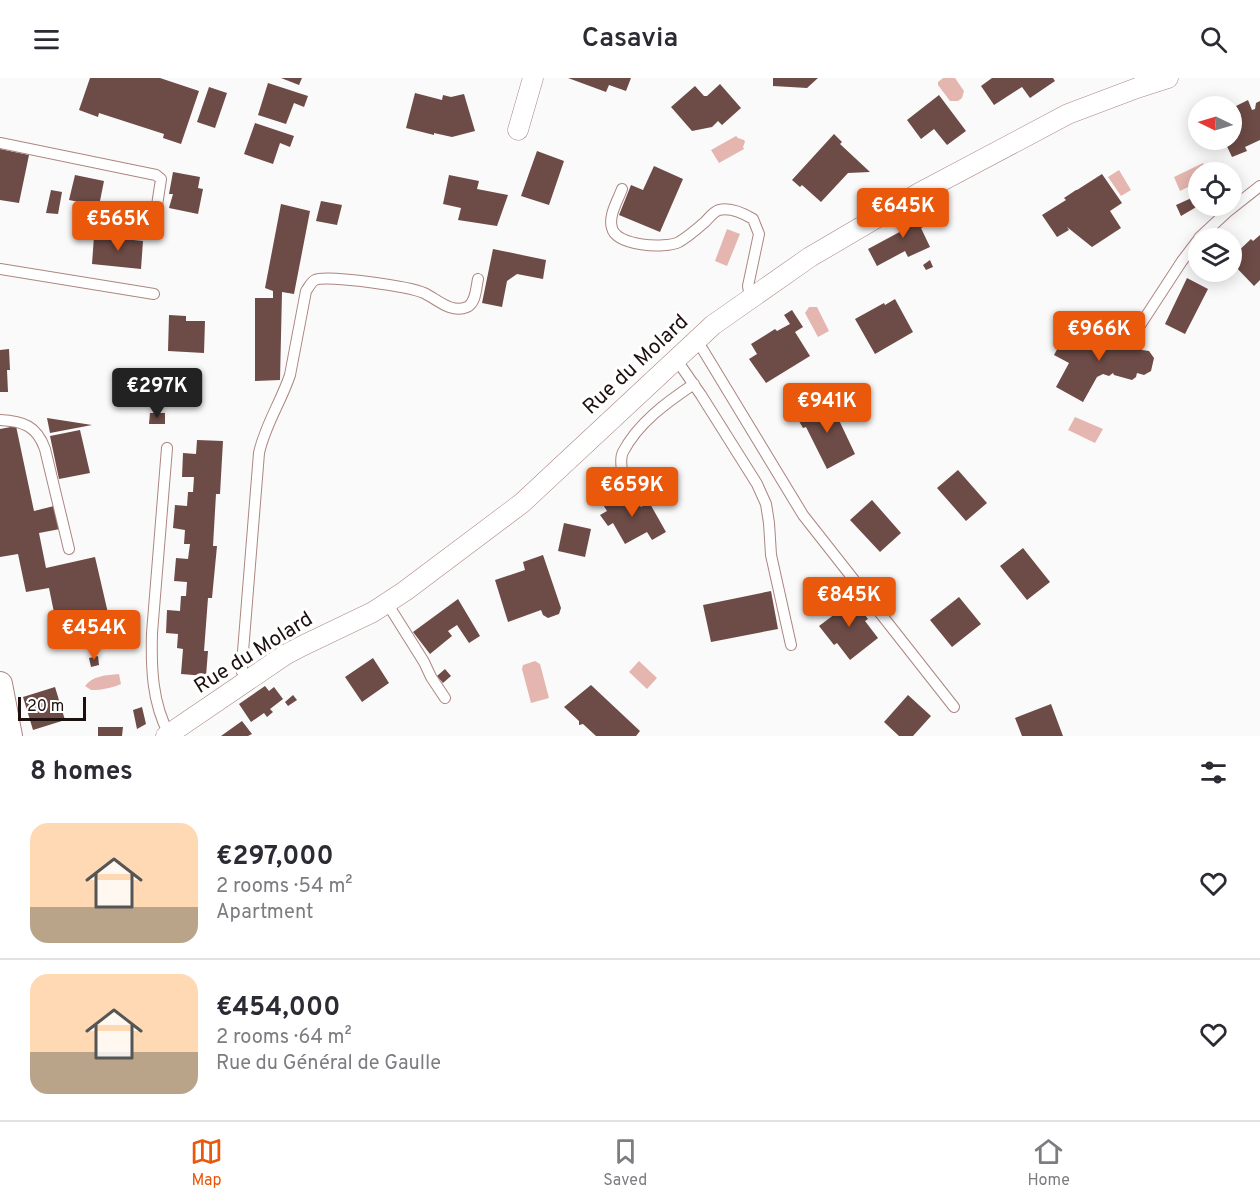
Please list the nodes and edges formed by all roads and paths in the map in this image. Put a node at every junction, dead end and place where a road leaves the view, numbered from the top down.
1 (533, 78) edge
2 (1168, 78) edge
3 (518, 130) dead end
4 (0, 144) edge
5 (1260, 186) edge
6 (622, 189) dead end
7 (156, 212) dead end
8 (1210, 228) edge
9 (1188, 253) edge
10 (0, 269) edge
11 (478, 279) dead end
12 (154, 294) dead end
13 (752, 296) junction
14 (1137, 330) dead end
15 (696, 341) junction
16 (669, 360) junction
17 (694, 384) junction
18 (0, 420) edge
19 (167, 448) dead end
20 (598, 500) dead end
21 (69, 549) dead end
22 (387, 603) junction
23 (791, 645) dead end
24 (248, 680) junction
25 (0, 684) edge
26 (445, 698) dead end
27 (954, 706) dead end
28 (168, 735) edge
29 (10, 736) edge

1 - 3 street
2 - 13 street, Rue du Molard
4 - 7 lane
5 - 8 lane
6 - 13 lane
9 - 14 lane
10 - 12 lane
11 - 24 lane
13 - 15 street, Rue du Molard
15 - 16 street, Rue du Molard
15 - 27 lane
16 - 17 lane
16 - 22 street, Rue du Molard
17 - 20 lane
17 - 23 lane
18 - 21 lane
19 - 28 lane
22 - 24 street, Rue du Molard
22 - 26 lane
24 - 28 street, Rue du Molard
25 - 29 street

